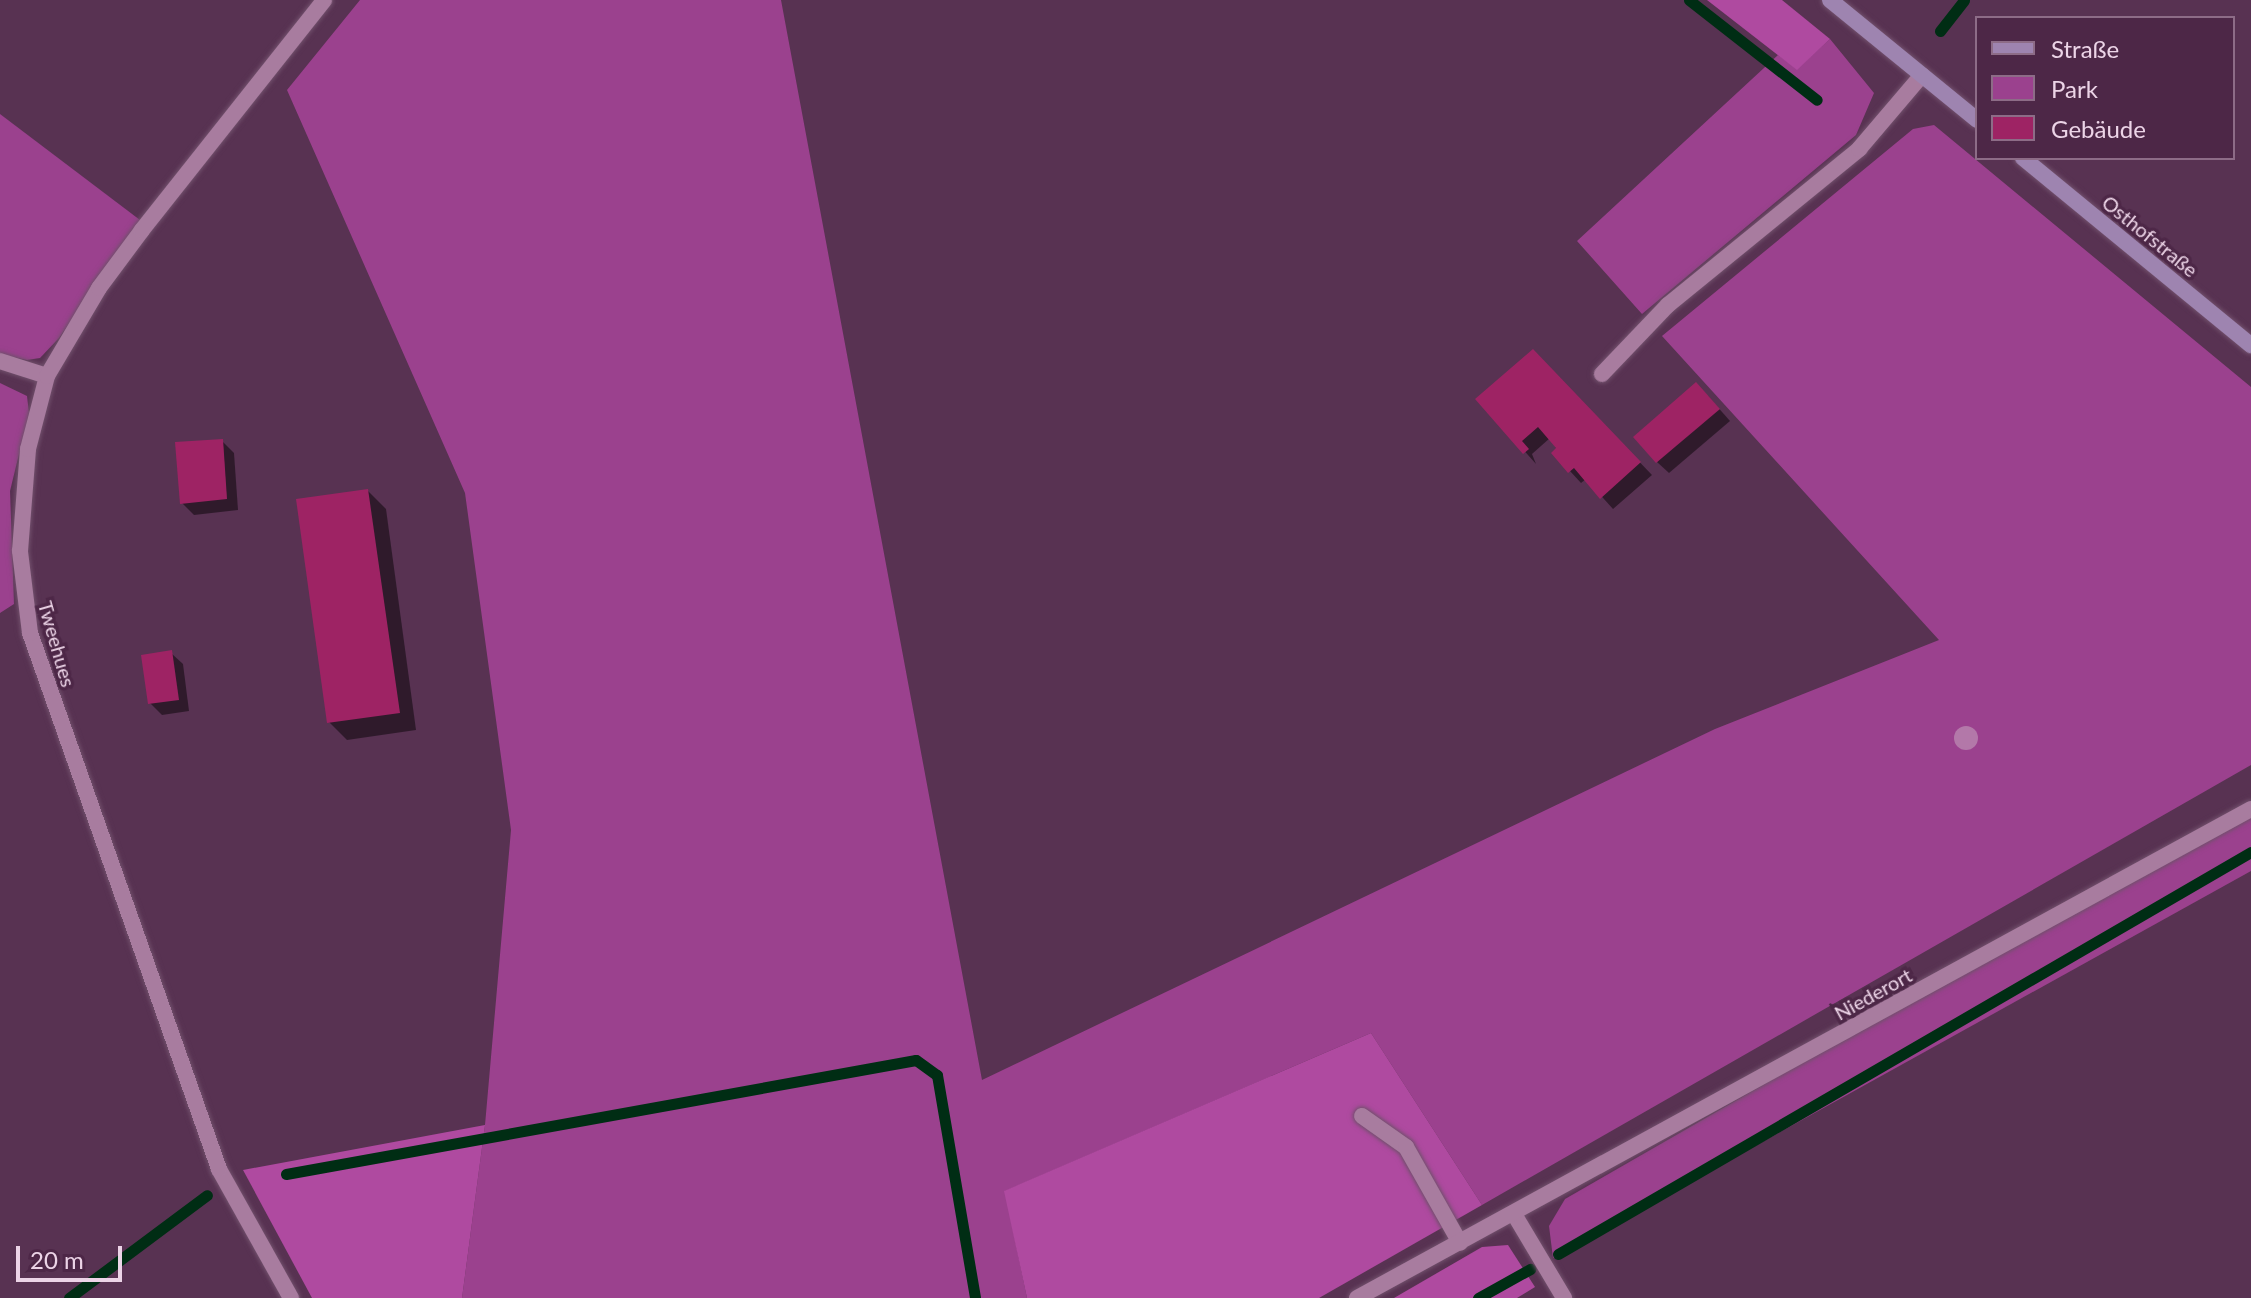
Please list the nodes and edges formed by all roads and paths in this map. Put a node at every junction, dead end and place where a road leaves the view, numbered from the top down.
1 (324, 0) edge
2 (1830, 0) edge
3 (1922, 75) junction
4 (1975, 118) edge
5 (2025, 160) edge
6 (2251, 345) edge
7 (0, 361) edge
8 (1602, 374) dead end
9 (47, 376) junction
10 (2251, 809) edge
11 (1362, 1116) dead end
12 (1514, 1214) junction
13 (1460, 1243) junction
14 (291, 1298) edge
15 (1357, 1298) edge
16 (1564, 1298) edge

1 - 9 street, Tweehues
2 - 3 street
3 - 4 street
3 - 8 street
5 - 6 street, Osthofstraße
7 - 9 street
9 - 14 street, Tweehues
10 - 12 street, Niederort
11 - 13 street
12 - 13 street, Niederort
12 - 16 street
13 - 15 street, Niederort

